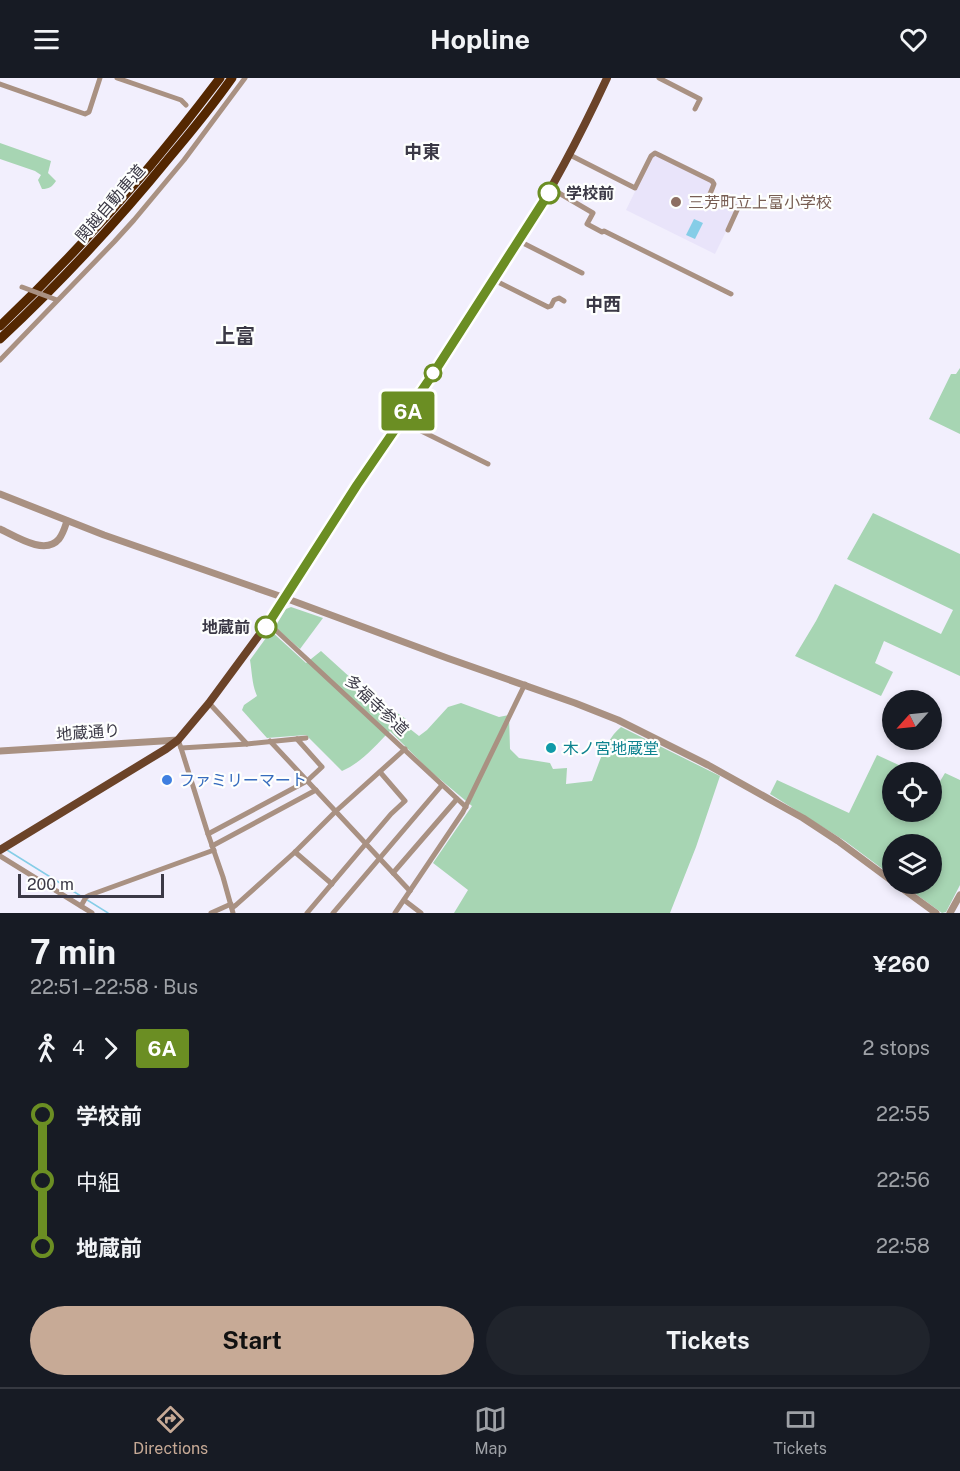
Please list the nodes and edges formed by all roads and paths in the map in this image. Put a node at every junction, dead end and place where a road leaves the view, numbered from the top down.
1 (100, 78) edge
2 (117, 78) edge
3 (220, 78) edge
4 (232, 78) edge
5 (245, 78) edge
6 (608, 78) edge
7 (659, 78) edge
8 (0, 84) edge
9 (186, 105) dead end
10 (695, 109) dead end
11 (570, 155) junction
12 (552, 189) junction
13 (728, 230) dead end
14 (519, 241) junction
15 (582, 273) dead end
16 (494, 280) junction
17 (22, 287) dead end
18 (731, 294) dead end
19 (57, 300) junction
20 (564, 301) dead end
21 (33, 309) junction
22 (0, 326) edge
23 (0, 339) edge
24 (0, 344) edge
25 (0, 360) edge
26 (401, 422) junction
27 (488, 464) dead end
28 (0, 494) edge
29 (67, 521) junction
30 (0, 529) edge
31 (285, 598) junction
32 (268, 623) junction
33 (525, 684) junction
34 (208, 703) junction
35 (306, 738) dead end
36 (297, 739) junction
37 (270, 741) junction
38 (179, 744) junction
39 (247, 744) junction
40 (405, 750) junction
41 (0, 751) edge
42 (380, 772) junction
43 (307, 781) junction
44 (442, 785) junction
45 (316, 790) junction
46 (457, 799) junction
47 (466, 807) junction
48 (257, 808) junction
49 (335, 812) junction
50 (262, 819) junction
51 (208, 834) junction
52 (366, 844) junction
53 (3, 848) edge
54 (213, 848) junction
55 (295, 852) junction
56 (0, 856) edge
57 (380, 858) junction
58 (393, 873) junction
59 (882, 873) edge
60 (332, 884) junction
61 (410, 891) junction
62 (909, 894) edge
63 (960, 894) edge
64 (404, 900) junction
65 (81, 906) junction
66 (232, 908) edge
67 (932, 912) edge
68 (92, 913) edge
69 (211, 913) edge
70 (307, 913) edge
71 (333, 913) edge
72 (395, 913) edge
73 (421, 913) edge
74 (950, 913) edge

1 - 8 street
2 - 9 street
3 - 22 highway, 関越自動車道
4 - 21 highway, 関越自動車道
5 - 19 street
6 - 11 main road
7 - 10 street
11 - 12 main road
11 - 13 street
12 - 14 main road
12 - 18 street
14 - 15 street
14 - 16 main road
16 - 20 street
16 - 26 main road
17 - 19 street, bridge
19 - 25 street
21 - 23 highway, 関越自動車道
21 - 24 highway
26 - 27 street
26 - 31 main road
28 - 29 street
29 - 30 street
29 - 31 street
31 - 32 main road
31 - 33 street
32 - 34 main road
32 - 40 street, 多福寺参道
33 - 47 street
33 - 59 street
34 - 38 main road
34 - 39 street
35 - 36 street
36 - 37 street
36 - 43 street
37 - 39 street
37 - 43 street
38 - 39 street
38 - 41 street, 地蔵通り
38 - 51 street
38 - 53 main road
40 - 42 street
40 - 44 street, 多福寺参道
42 - 49 street
42 - 52 street
43 - 45 street
43 - 48 street
44 - 46 street, 多福寺参道
44 - 57 street
45 - 49 street
45 - 50 street
46 - 47 street, 多福寺参道
46 - 58 street
47 - 61 street
48 - 50 street
48 - 51 street
49 - 52 street
49 - 55 street
50 - 54 street
51 - 54 street
52 - 57 street
52 - 60 street
54 - 65 street
54 - 66 street
55 - 60 street
55 - 66 street
56 - 65 street
57 - 58 street
57 - 71 street
58 - 61 street
60 - 70 street
61 - 64 street
62 - 67 street
63 - 74 street
64 - 72 street
64 - 73 street
65 - 68 street
66 - 69 street

